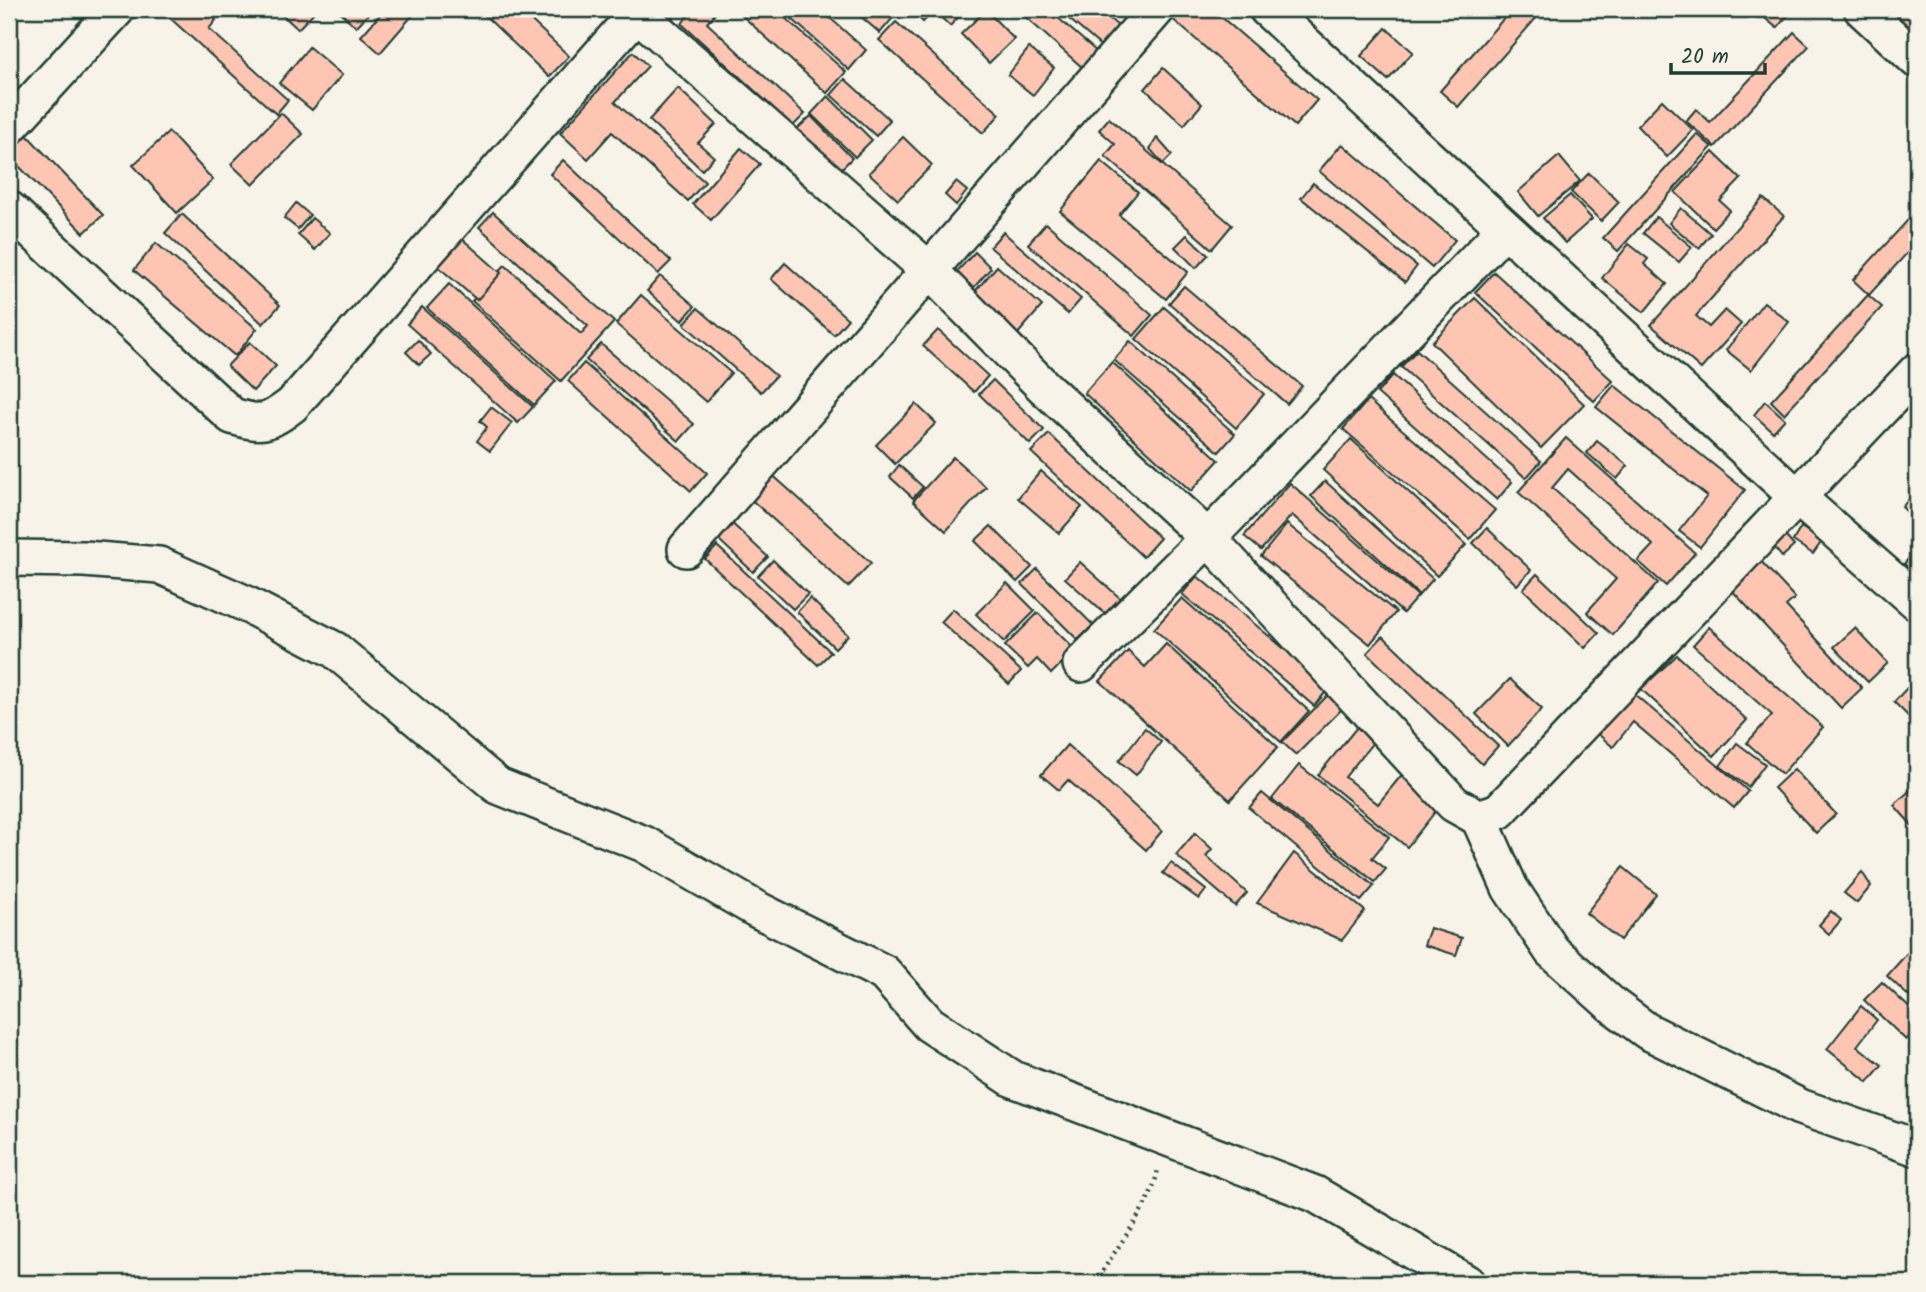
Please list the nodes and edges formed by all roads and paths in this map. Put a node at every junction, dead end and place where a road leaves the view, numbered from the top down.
1 (117, 9) edge
2 (1157, 9) edge
3 (1267, 9) edge
4 (1862, 9) edge
5 (637, 10) edge
6 (1917, 60) edge
7 (9, 127) edge
8 (9, 209) edge
9 (1505, 229) junction
10 (930, 271) junction
11 (1917, 371) edge
12 (1796, 496) junction
13 (1208, 538) junction
14 (686, 549) dead end
15 (9, 558) edge
16 (1917, 602) edge
17 (1081, 664) dead end
18 (1479, 818) junction
19 (1162, 1136) junction
20 (1917, 1148) edge
21 (1096, 1283) edge
22 (1467, 1283) edge

1 - 7 street
2 - 10 street
3 - 9 street
4 - 6 street
5 - 8 street
5 - 10 street
9 - 12 street
9 - 13 street
10 - 13 street
10 - 14 street
11 - 12 street
12 - 16 street
12 - 18 street
13 - 17 street
13 - 18 street
15 - 19 street
18 - 20 street
19 - 21 path
19 - 22 street

